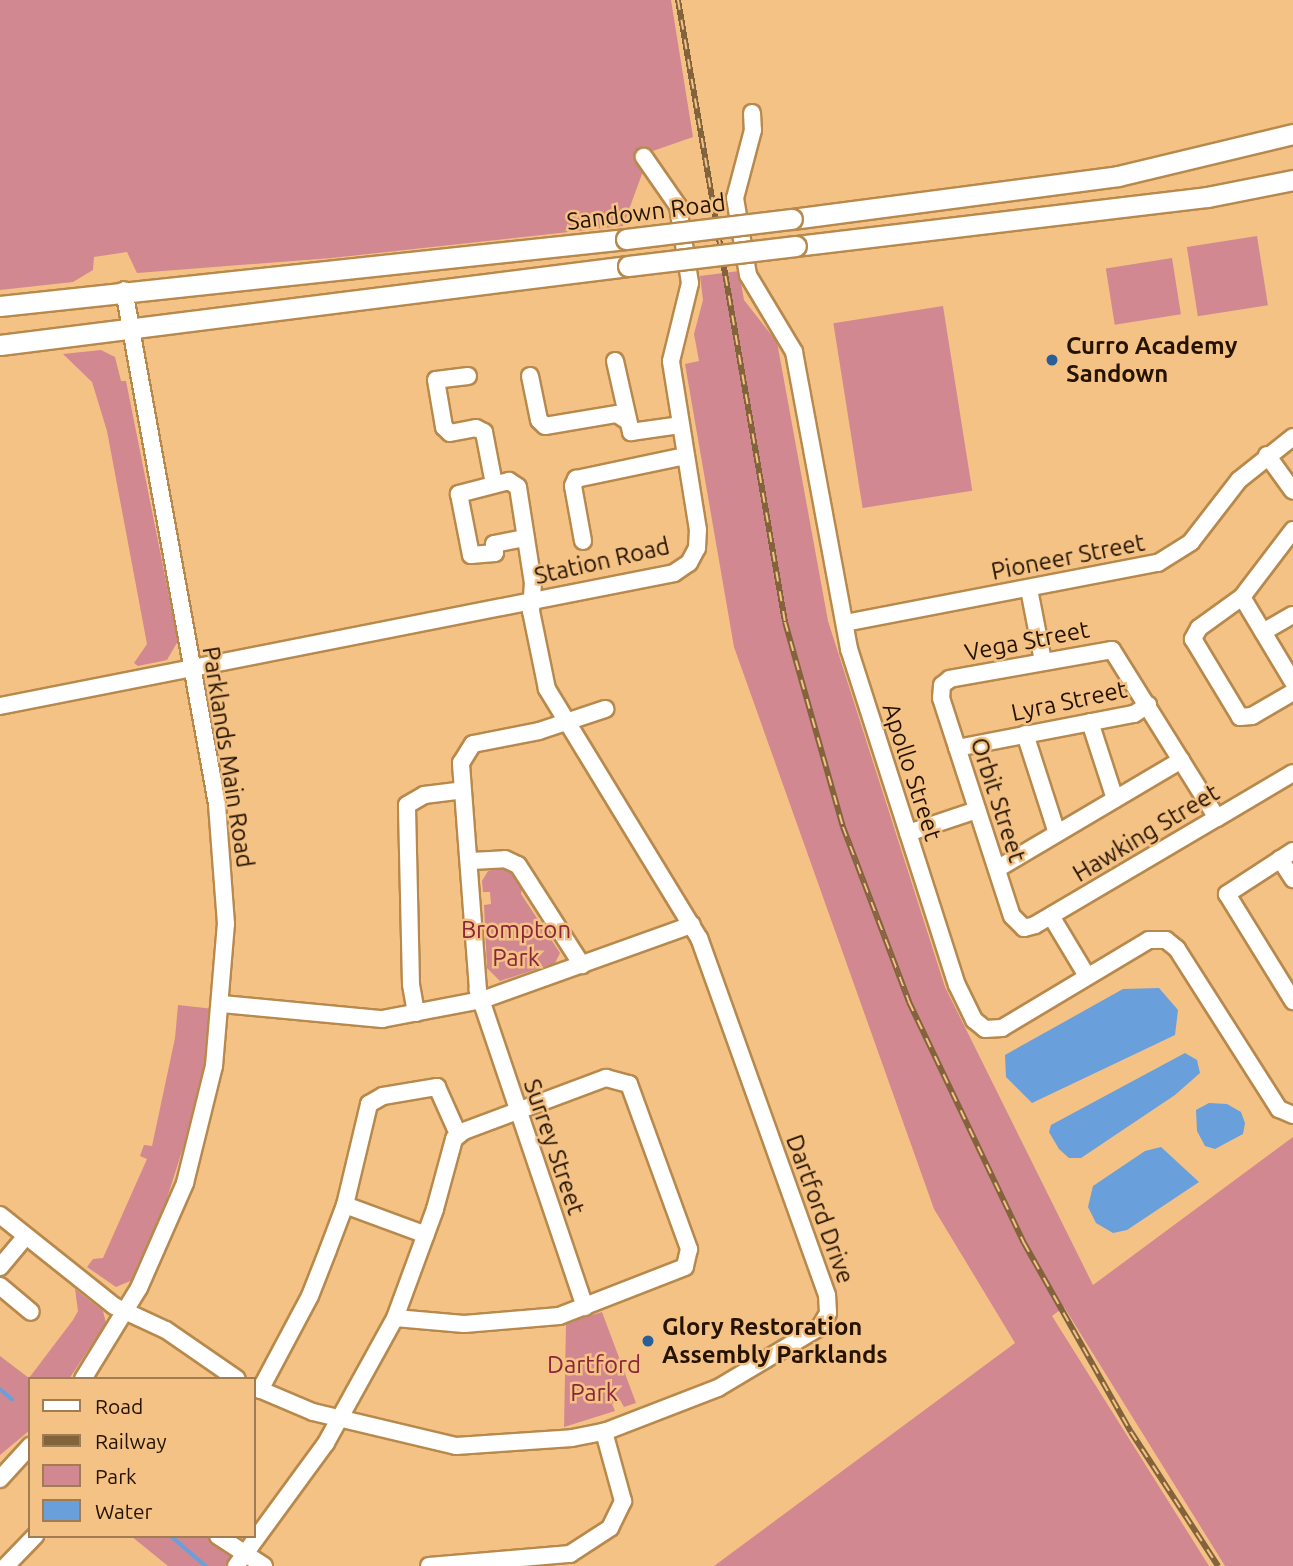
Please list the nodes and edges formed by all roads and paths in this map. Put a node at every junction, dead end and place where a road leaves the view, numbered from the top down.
1 (752, 113) dead end
2 (1293, 134) edge
3 (644, 157) dead end
4 (1293, 180) edge
5 (124, 290) junction
6 (0, 306) edge
7 (130, 328) junction
8 (0, 345) edge
9 (615, 361) dead end
10 (468, 376) dead end
11 (530, 376) dead end
12 (626, 420) junction
13 (680, 425) junction
14 (1293, 437) edge
15 (1267, 455) junction
16 (685, 456) junction
17 (494, 484) junction
18 (1293, 491) edge
19 (1293, 530) edge
20 (525, 538) junction
21 (583, 541) dead end
22 (1029, 589) junction
23 (1242, 597) junction
24 (533, 600) junction
25 (1293, 615) edge
26 (845, 623) junction
27 (1263, 632) junction
28 (1043, 662) junction
29 (191, 667) junction
30 (1293, 682) edge
31 (942, 685) joint
32 (1293, 692) edge
33 (1148, 705) junction
34 (0, 706) edge
35 (605, 709) dead end
36 (1090, 722) junction
37 (565, 723) junction
38 (1025, 734) junction
39 (957, 748) junction
40 (1181, 760) junction
41 (1293, 773) edge
42 (463, 790) junction
43 (1115, 799) junction
44 (978, 810) junction
45 (1217, 818) junction
46 (908, 833) junction
47 (1057, 833) junction
48 (1286, 855) edge
49 (471, 861) junction
50 (997, 869) junction
51 (1293, 879) edge
52 (1051, 916) junction
53 (692, 925) junction
54 (1020, 926) joint
55 (582, 965) junction
56 (1087, 976) junction
57 (482, 1000) junction
58 (1293, 1000) edge
59 (222, 1004) junction
60 (416, 1013) junction
61 (516, 1111) junction
62 (1293, 1115) edge
63 (458, 1134) junction
64 (345, 1205) junction
65 (0, 1215) edge
66 (426, 1235) junction
67 (26, 1236) junction
68 (0, 1267) edge
69 (0, 1286) edge
70 (585, 1307) junction
71 (125, 1310) junction
72 (32, 1312) dead end
73 (395, 1318) junction
74 (84, 1377) edge
75 (234, 1377) edge
76 (257, 1389) edge
77 (340, 1418) junction
78 (604, 1432) junction
79 (28, 1448) edge
80 (0, 1479) edge
81 (33, 1538) edge
82 (220, 1538) edge
83 (241, 1560) edge
84 (6, 1566) edge
85 (264, 1566) edge
86 (429, 1566) edge

1 - 26 street, Apollo Street
2 - 5 main road, Sandown Road, bridge
3 - 13 street, Station Road
4 - 7 main road, bridge
5 - 6 main road, Sandown Road
5 - 7 street, Parklands Main Road
7 - 8 main road
7 - 29 street, Parklands Main Road
9 - 12 street
10 - 17 street
11 - 12 street
12 - 13 street
13 - 16 street, Station Road
14 - 15 street, Pioneer Street
15 - 18 street
15 - 22 street, Pioneer Street
16 - 21 street
16 - 24 street, Station Road
17 - 20 street, Dartford Drive
17 - 20 street
19 - 23 street
20 - 24 street, Dartford Drive
22 - 26 street, Pioneer Street
22 - 28 street
23 - 27 street
23 - 32 street
24 - 29 street, Station Road
24 - 37 street, Dartford Drive
25 - 27 street
26 - 46 street, Apollo Street
27 - 30 street
28 - 31 street, Vega Street
28 - 33 street, Vega Street
29 - 34 street, Station Road
29 - 59 street, Parklands Main Road
31 - 39 street, Orbit Street
33 - 36 street, Lyra Street
33 - 40 street
35 - 37 street, Surrey Street
36 - 38 street, Lyra Street
36 - 43 street
37 - 42 street, Surrey Street
37 - 53 street, Dartford Drive
38 - 39 street, Lyra Street
38 - 47 street
39 - 44 street, Orbit Street
40 - 43 street
40 - 45 street
41 - 45 street, Hawking Street
42 - 49 street, Surrey Street
42 - 60 street
43 - 47 street
44 - 46 street
44 - 50 street, Orbit Street
45 - 52 street, Hawking Street
46 - 56 street, Apollo Street
47 - 50 street
48 - 51 street
48 - 58 street
49 - 55 street
49 - 57 street, Surrey Street
50 - 54 street, Orbit Street
52 - 54 street, Hawking Street
52 - 56 street
53 - 55 street
53 - 78 street, Dartford Drive
55 - 57 street
56 - 62 street, Apollo Street
57 - 60 street
57 - 61 street, Surrey Street
59 - 60 street
59 - 71 street, Parklands Main Road
61 - 63 street
61 - 70 street, Surrey Street
61 - 70 street
63 - 64 street
63 - 66 street
64 - 66 street
64 - 76 street
65 - 67 street
66 - 73 street
67 - 68 street
67 - 71 street
69 - 72 street
70 - 73 street
71 - 74 street, Parklands Main Road
71 - 75 street
73 - 77 street
76 - 77 street, Dartford Drive
77 - 78 street, Dartford Drive
77 - 83 street
78 - 86 street
79 - 80 street
81 - 84 street
82 - 83 street
83 - 85 street

